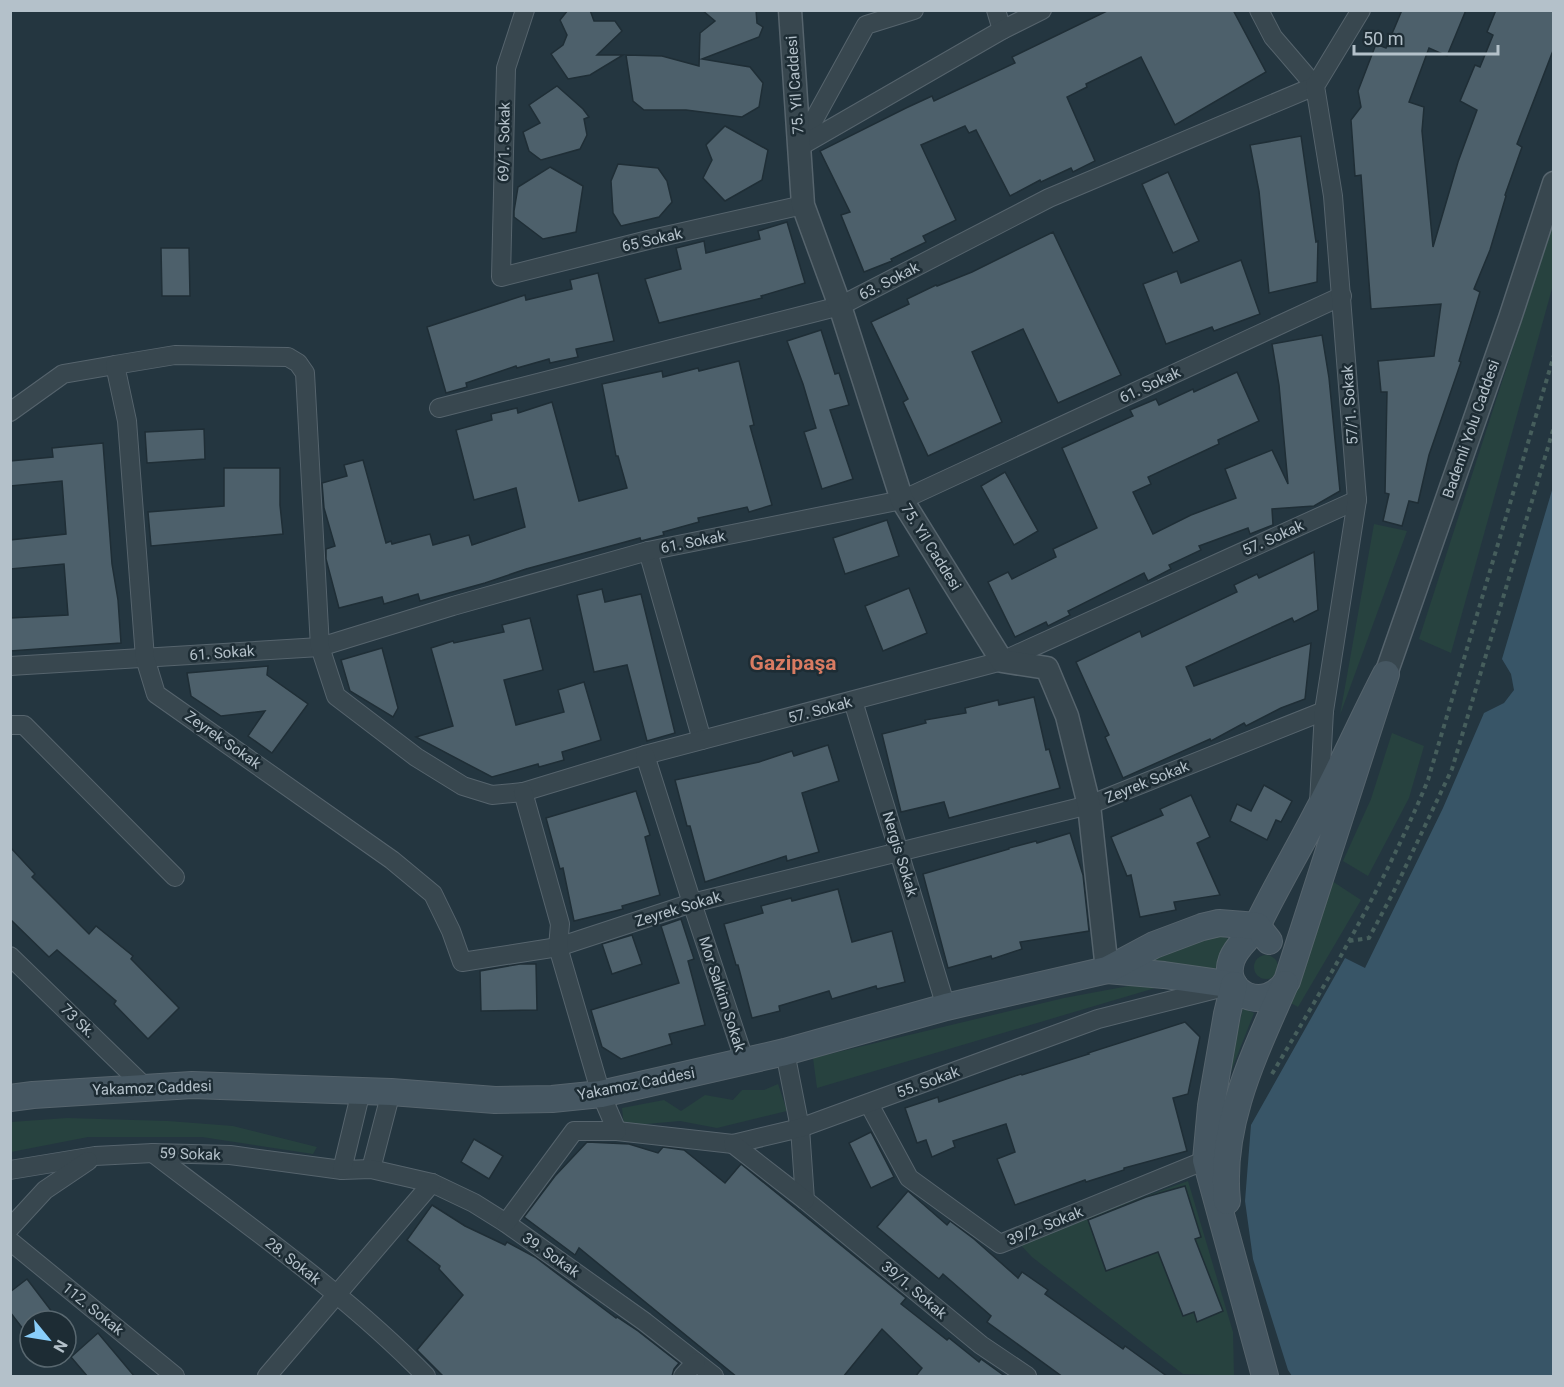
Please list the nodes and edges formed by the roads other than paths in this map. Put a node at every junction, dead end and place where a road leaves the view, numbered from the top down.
1 (525, 10) edge
2 (790, 10) edge
3 (914, 10) edge
4 (996, 10) edge
5 (1042, 10) edge
6 (1259, 10) edge
7 (1361, 10) edge
8 (1002, 30) junction
9 (1315, 86) junction
10 (799, 147) junction
11 (1554, 183) edge
12 (804, 205) junction
13 (501, 277) joint
14 (1342, 296) junction
15 (840, 306) junction
16 (115, 365) junction
17 (439, 408) dead end
18 (10, 412) edge
19 (902, 500) junction
20 (1357, 500) junction
21 (648, 551) junction
22 (321, 647) junction
23 (145, 658) junction
24 (1002, 661) junction
25 (10, 666) edge
26 (1386, 674) junction
27 (853, 701) junction
28 (1324, 711) junction
29 (10, 725) edge
30 (702, 740) junction
31 (645, 755) junction
32 (523, 792) junction
33 (1089, 805) junction
34 (1318, 811) junction
35 (899, 851) junction
36 (175, 877) dead end
37 (692, 903) junction
38 (1263, 934) junction
39 (558, 947) junction
40 (10, 956) edge
41 (1107, 970) junction
42 (1287, 981) junction
43 (1234, 985) junction
44 (946, 1007) junction
45 (785, 1052) junction
46 (745, 1062) junction
47 (145, 1087) junction
48 (361, 1091) junction
49 (390, 1092) junction
50 (601, 1094) junction
51 (10, 1098) edge
52 (869, 1104) junction
53 (800, 1128) junction
54 (617, 1131) junction
55 (733, 1144) junction
56 (153, 1153) junction
57 (94, 1156) junction
58 (1206, 1160) junction
59 (370, 1169) junction
60 (10, 1170) edge
61 (342, 1170) junction
62 (432, 1183) junction
63 (805, 1200) junction
64 (506, 1223) junction
65 (10, 1228) edge
66 (10, 1241) edge
67 (1233, 1261) junction
68 (336, 1294) junction
69 (696, 1362) junction
70 (175, 1377) edge
71 (267, 1377) edge
72 (426, 1377) edge
73 (683, 1377) edge
74 (714, 1377) edge
75 (1027, 1377) edge
76 (1265, 1377) edge

1 - 13 street, 69/1. Sokak
2 - 10 street, 75. Yil Caddesi
3 - 10 street
4 - 8 street
5 - 8 street
6 - 9 street
7 - 9 street
8 - 10 street
9 - 14 street, 57/1. Sokak
9 - 15 street, 63. Sokak
10 - 12 street, 75. Yil Caddesi
11 - 26 street, Bademli Yolu Caddesi
12 - 13 street, 65 Sokak
12 - 15 street, 75. Yil Caddesi
14 - 19 street, 61. Sokak
14 - 20 street, 57/1. Sokak
15 - 17 street, 63. Sokak
15 - 19 street, 75. Yil Caddesi
16 - 18 street, 57. Sokak
16 - 22 street, 57. Sokak
16 - 23 street
19 - 21 street, 61. Sokak
19 - 24 street, 75. Yil Caddesi
20 - 24 street, 57. Sokak
20 - 28 street, 57/1. Sokak
21 - 22 street, 61. Sokak
21 - 30 street
22 - 23 street, 61. Sokak
22 - 32 street, 57. Sokak
23 - 25 street, 61. Sokak
23 - 39 street, Zeyrek Sokak
24 - 27 street, 57. Sokak
24 - 33 street
26 - 34 main road
26 - 42 main road
27 - 30 street, 57. Sokak
27 - 35 street, Nergis Sokak
28 - 33 street, Zeyrek Sokak
28 - 34 street, 57/1. Sokak
29 - 36 street
30 - 31 street, 57. Sokak
31 - 32 street, 57. Sokak
31 - 37 street, Mor Salkim Sokak
32 - 39 street
33 - 35 street, Zeyrek Sokak
33 - 41 street
34 - 38 main road
35 - 37 street, Zeyrek Sokak
35 - 44 street, Nergis Sokak
37 - 39 street, Zeyrek Sokak
37 - 46 street, Mor Salkim Sokak
38 - 41 main road
38 - 42 main road
38 - 43 main road
39 - 50 street
40 - 47 street, 73 Sk.
41 - 43 main road
41 - 44 main road, Yakamoz Caddesi
42 - 43 main road
42 - 67 main road
43 - 52 street, 55. Sokak
43 - 58 main road
44 - 45 main road, Yakamoz Caddesi
45 - 46 main road, Yakamoz Caddesi
45 - 53 street
46 - 50 main road, Yakamoz Caddesi
47 - 48 main road, Yakamoz Caddesi
47 - 51 main road, Yakamoz Caddesi
48 - 49 main road, Yakamoz Caddesi
48 - 61 street
49 - 50 main road, Yakamoz Caddesi
49 - 59 street
50 - 54 street
52 - 53 street, 55. Sokak
52 - 58 street, 39/2. Sokak
53 - 55 street, 55. Sokak
53 - 63 street
54 - 55 street, 55. Sokak
54 - 64 street, 55. Sokak
55 - 63 street, 39/1. Sokak
56 - 57 street, 59 Sokak
56 - 61 street, 59 Sokak
56 - 68 street, 28. Sokak
57 - 60 street, 59 Sokak
57 - 65 street
58 - 67 main road
59 - 61 street, 59 Sokak
59 - 62 street, 39. Sokak
62 - 64 street, 39. Sokak
62 - 68 street
63 - 75 street, 39/1. Sokak
64 - 69 street, 39. Sokak
66 - 70 street, 112. Sokak
67 - 76 main road
68 - 71 street
68 - 72 street, 28. Sokak
69 - 73 street
69 - 74 street, 39. Sokak

